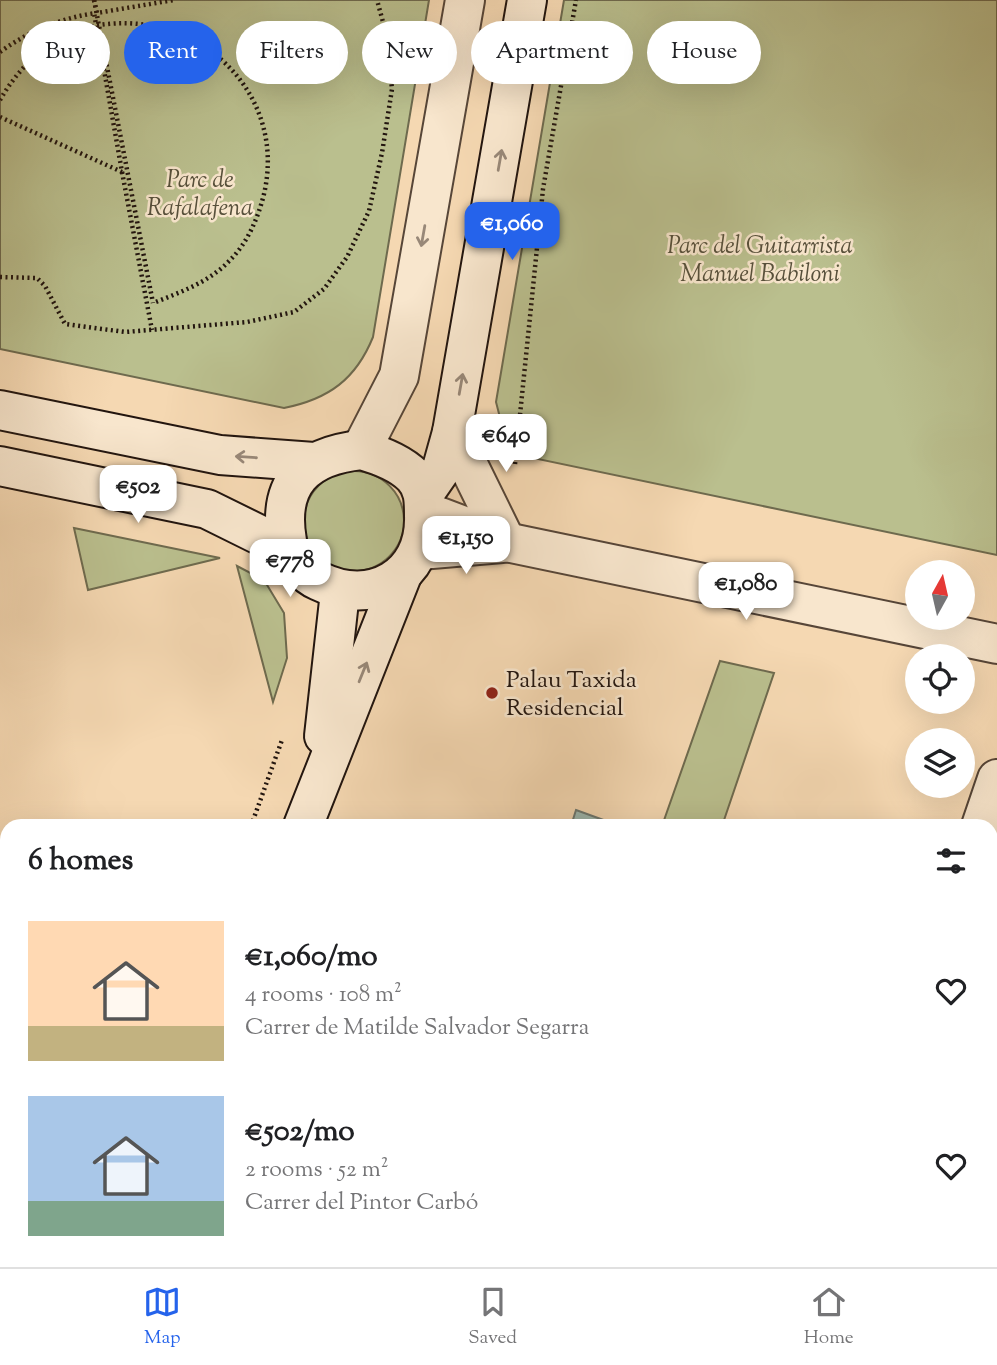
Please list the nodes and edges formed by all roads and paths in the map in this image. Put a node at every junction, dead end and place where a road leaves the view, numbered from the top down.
1 (94, 0) edge
2 (174, 0) edge
3 (377, 0) edge
4 (465, 0) edge
5 (527, 0) edge
6 (576, 0) edge
7 (95, 13) junction
8 (0, 52) edge
9 (0, 100) edge
10 (0, 117) edge
11 (122, 172) junction
12 (0, 277) edge
13 (152, 330) junction
14 (0, 410) edge
15 (452, 432) junction
16 (361, 450) junction
17 (314, 462) junction
18 (0, 466) edge
19 (513, 474) dead end
20 (424, 502) junction
21 (506, 542) junction
22 (288, 549) junction
23 (411, 562) junction
24 (340, 592) junction
25 (997, 644) edge
26 (286, 729) dead end
27 (997, 779) edge
28 (319, 781) junction
29 (254, 819) edge
30 (305, 819) edge
31 (983, 819) edge

1 - 7 path
1 - 9 path, bridge
2 - 7 path
3 - 13 path
4 -> 16 street
15 -> 5 street
6 - 19 path
7 - 8 path
7 - 11 path
10 - 11 path
11 - 13 path
12 - 13 path
17 -> 14 street
15 - 20 street
15 - 21 street
16 - 17 street
16 - 20 street
17 - 22 street
18 - 22 street
20 - 21 street
20 - 23 street
21 - 23 street
21 - 25 street
22 - 24 street
23 - 24 street
28 -> 23 street
24 - 28 street
26 - 29 path
27 - 31 street
28 - 30 street

